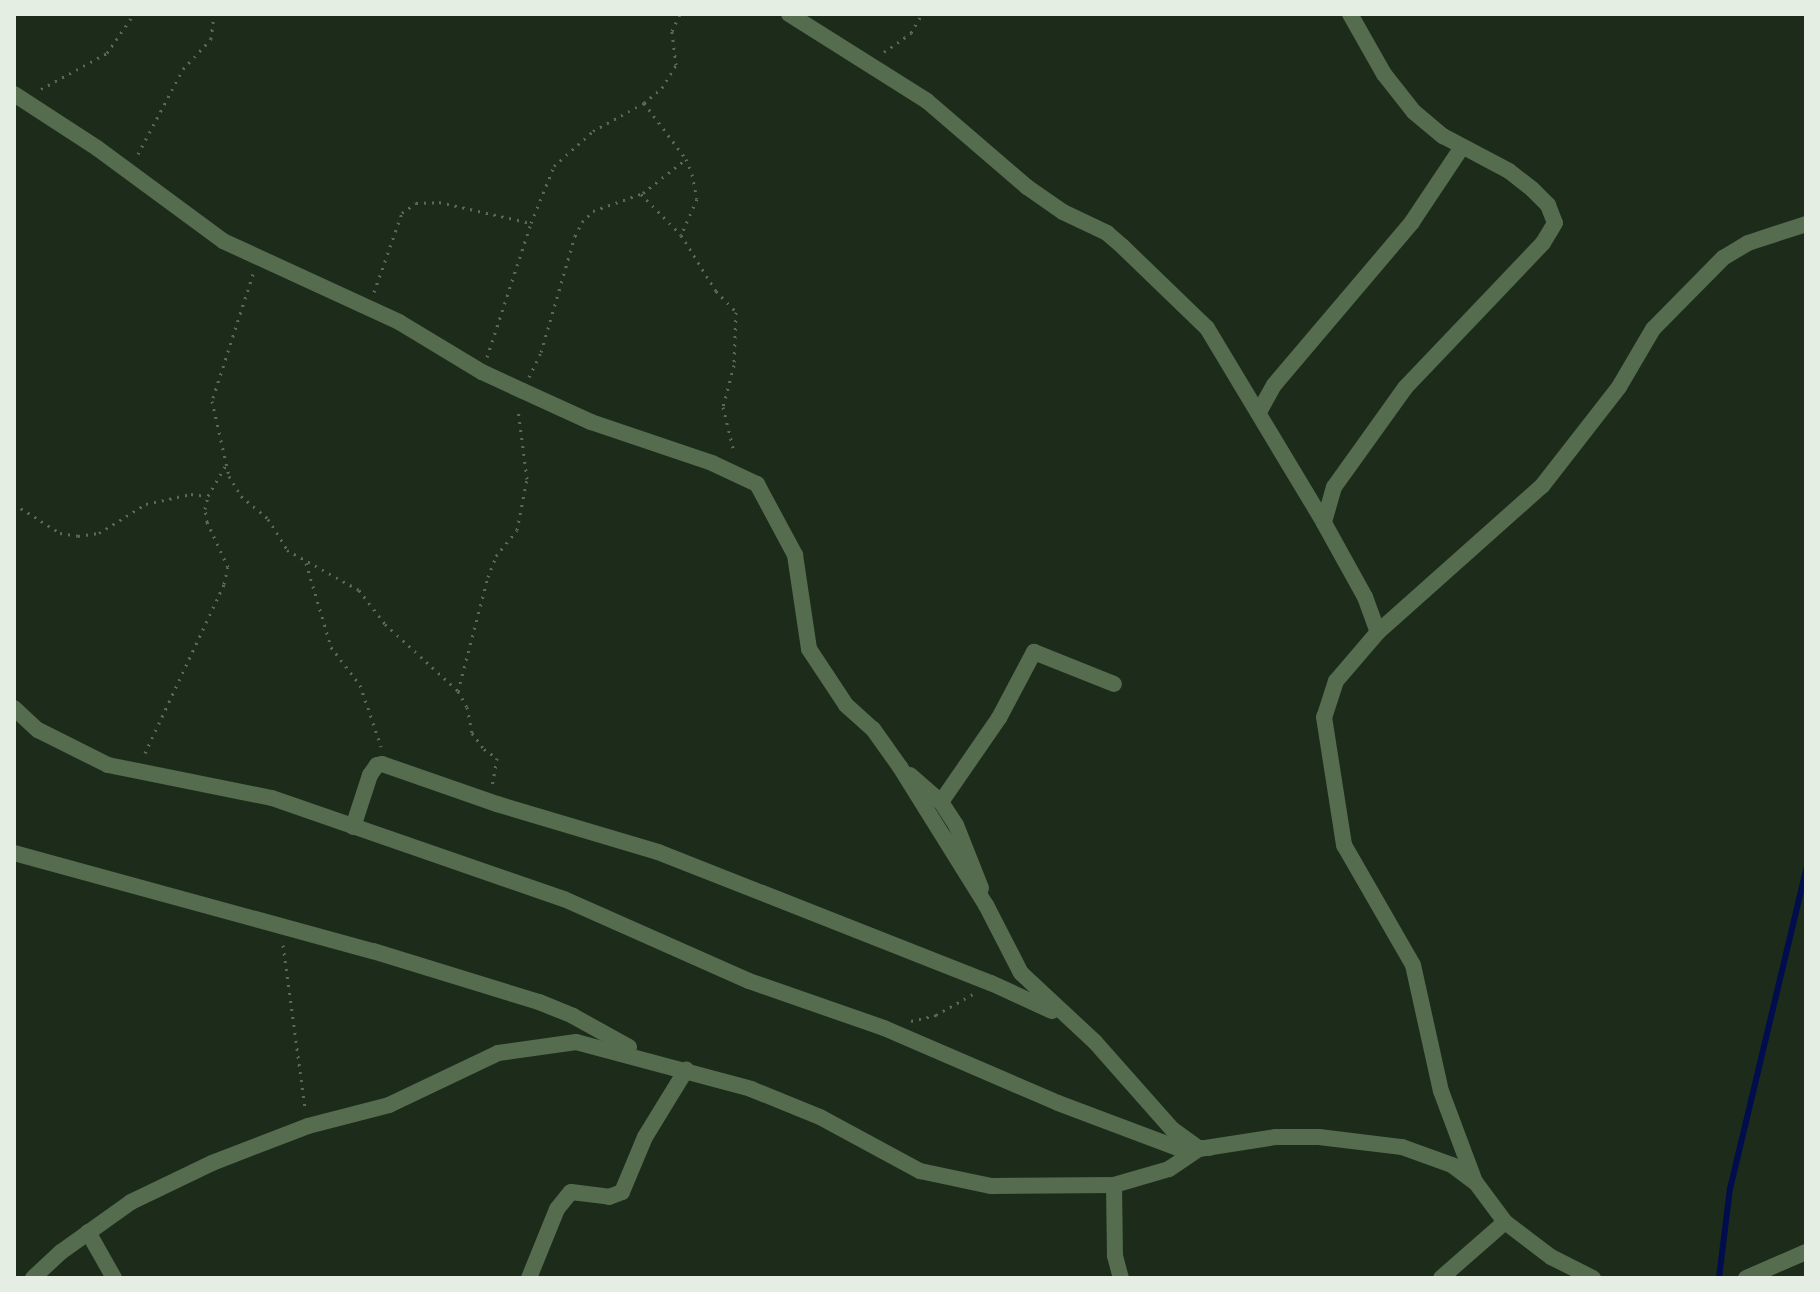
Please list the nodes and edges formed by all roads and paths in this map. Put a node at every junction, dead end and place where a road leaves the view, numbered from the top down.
1 (134, 14) edge
2 (214, 14) edge
3 (680, 14) edge
4 (789, 14) edge
5 (922, 14) edge
6 (1350, 14) edge
7 (867, 63) junction
8 (19, 97) edge
9 (644, 103) junction
10 (1462, 147) junction
11 (686, 159) junction
12 (128, 172) junction
13 (641, 194) junction
14 (531, 223) junction
15 (1806, 224) edge
16 (681, 235) junction
17 (258, 259) junction
18 (368, 311) junction
19 (482, 372) junction
20 (518, 389) junction
21 (1259, 412) junction
22 (226, 465) junction
23 (742, 475) junction
24 (208, 496) junction
25 (14, 504) edge
26 (1324, 523) junction
27 (306, 563) junction
28 (1378, 632) junction
29 (1114, 684) dead end
30 (458, 691) junction
31 (14, 708) edge
32 (382, 764) junction
33 (900, 767) junction
34 (138, 768) junction
35 (941, 802) junction
36 (497, 804) junction
37 (353, 827) junction
38 (14, 853) edge
39 (986, 905) junction
40 (277, 926) junction
41 (991, 983) junction
42 (1065, 1017) junction
43 (884, 1028) junction
44 (648, 1058) junction
45 (686, 1070) junction
46 (308, 1126) junction
47 (1218, 1147) junction
48 (1199, 1149) junction
49 (1476, 1183) junction
50 (1114, 1185) junction
51 (1505, 1222) junction
52 (88, 1232) junction
53 (1805, 1255) edge
54 (33, 1278) edge
55 (114, 1278) edge
56 (529, 1278) edge
57 (1121, 1278) edge
58 (1441, 1278) edge
59 (1593, 1278) edge
60 (1746, 1278) edge

1 - 8 path
2 - 12 path
3 - 9 path
4 - 7 street
5 - 7 path
6 - 10 street
7 - 21 street
8 - 12 street
9 - 11 path
9 - 14 path
10 - 21 street
10 - 26 street
11 - 13 path
11 - 16 path
12 - 17 street
13 - 16 path
13 - 20 path
14 - 18 path
14 - 19 path
15 - 28 street
16 - 23 path
17 - 18 street
17 - 22 path
18 - 19 street
19 - 20 street
20 - 23 street
20 - 30 path
21 - 26 street
22 - 24 path
22 - 27 path
23 - 33 street
24 - 25 path
24 - 34 path
26 - 28 street
27 - 30 path
27 - 32 path
28 - 49 street
29 - 35 street
30 - 36 path
31 - 34 street
32 - 36 street
32 - 37 street
33 - 35 street
33 - 39 street
34 - 37 street
35 - 39 street
36 - 41 street
37 - 43 street
38 - 40 street
39 - 42 street
40 - 44 street
40 - 46 path
41 - 42 street
41 - 43 path
42 - 47 street
43 - 48 street
44 - 45 street
44 - 46 street
45 - 50 street
45 - 56 street
46 - 52 street
47 - 48 street
47 - 49 street
48 - 50 street
49 - 51 street
50 - 57 street
51 - 58 street
51 - 59 street
52 - 54 street
52 - 55 street
53 - 60 street

